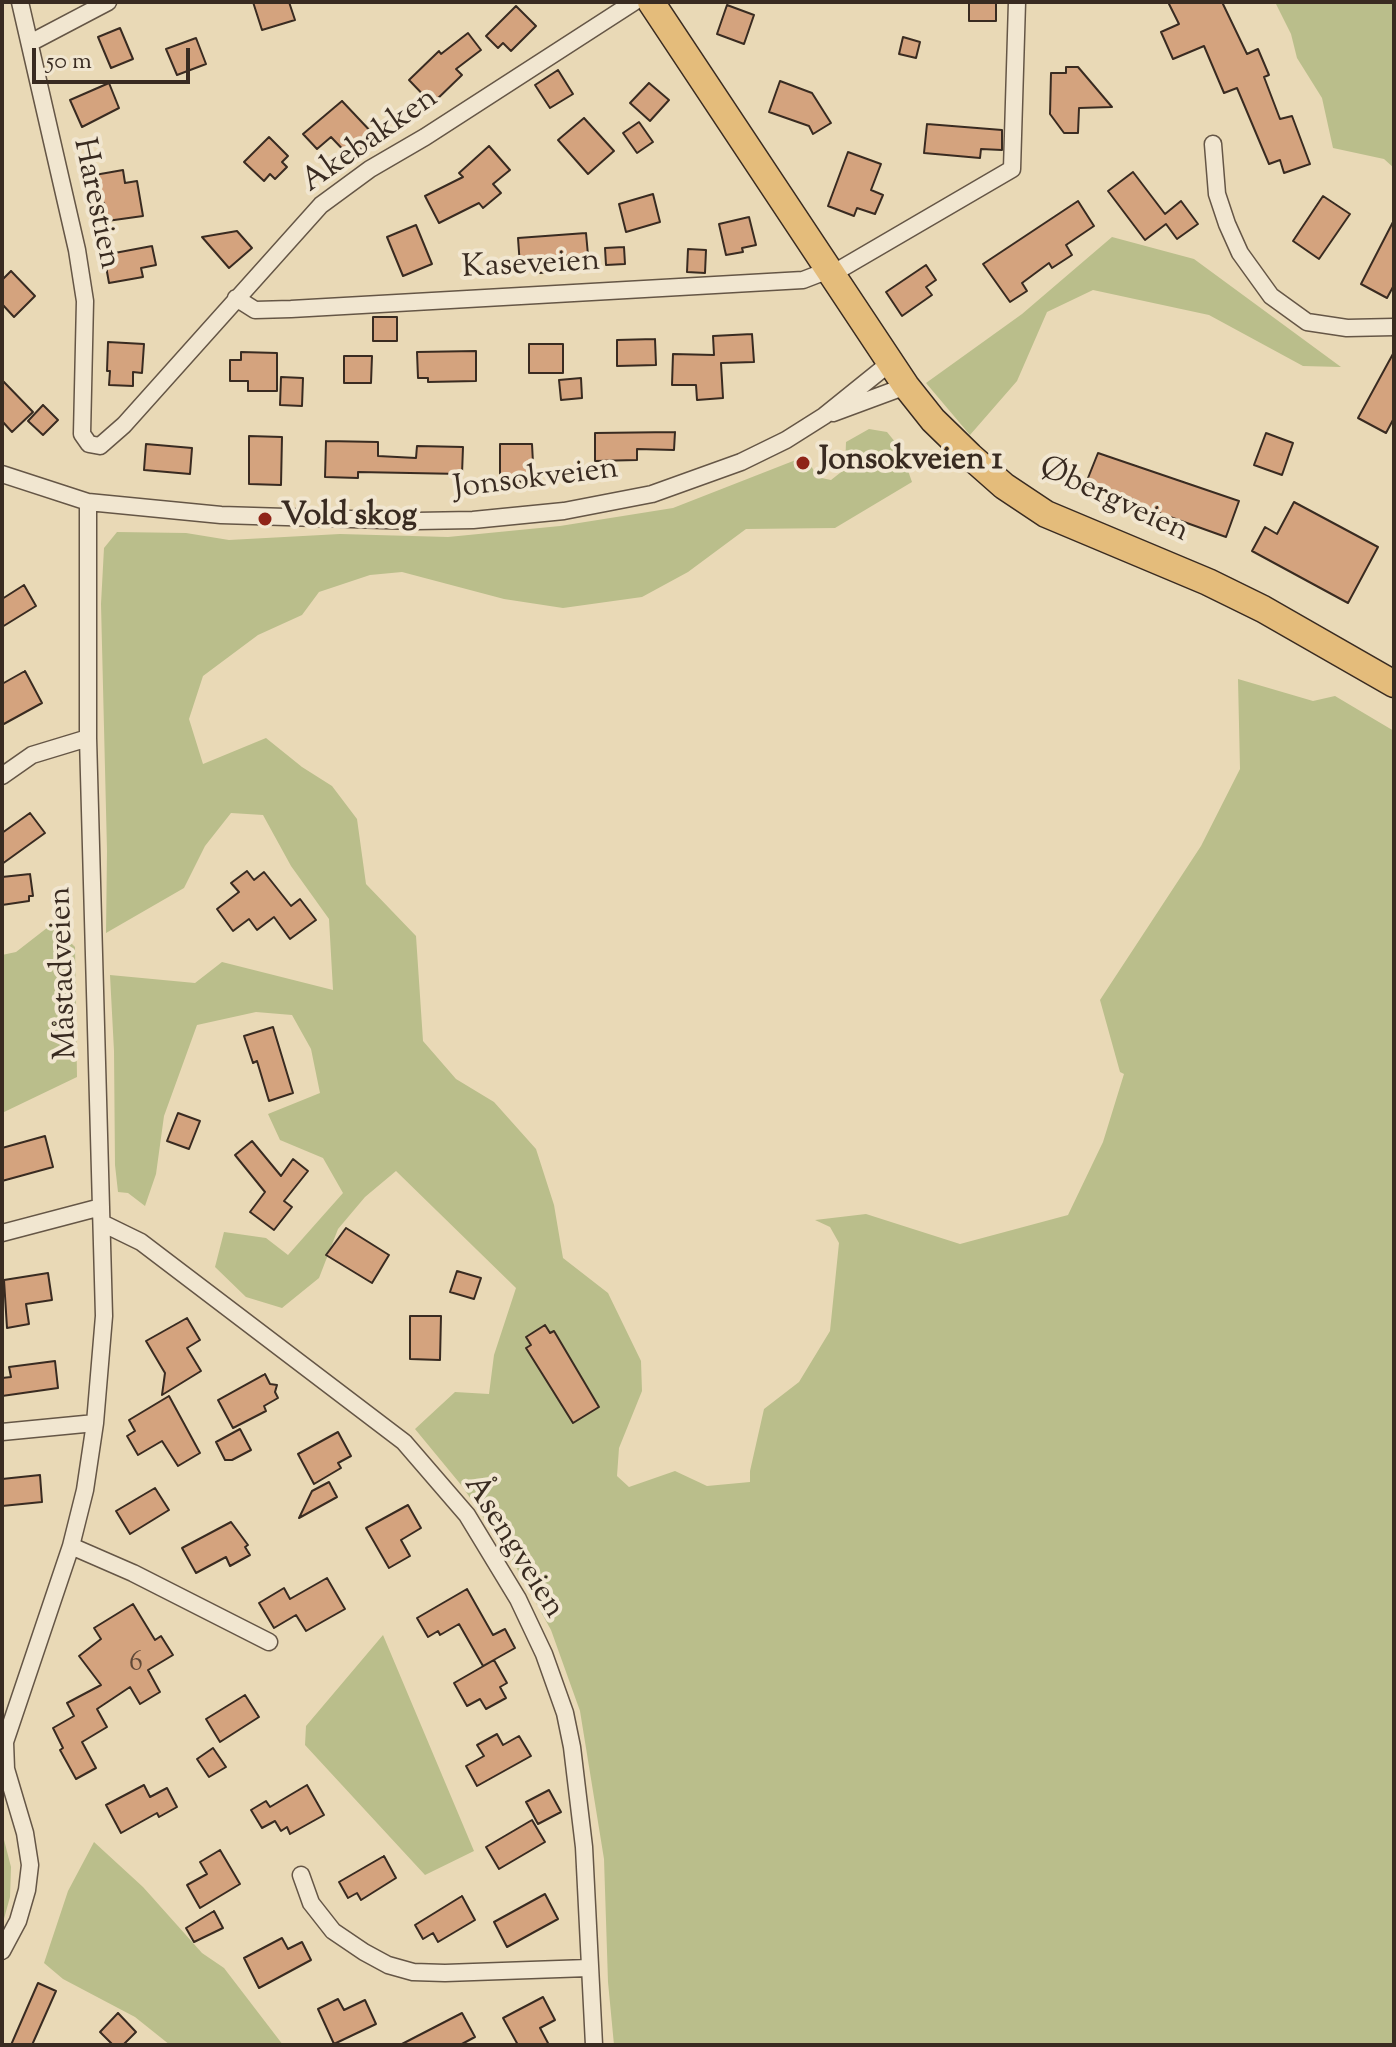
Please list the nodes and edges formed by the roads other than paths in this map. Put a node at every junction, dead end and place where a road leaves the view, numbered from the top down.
1 (20, 2) edge
2 (108, 2) edge
3 (634, 2) edge
4 (651, 2) edge
5 (1017, 2) edge
6 (30, 43) junction
7 (1213, 144) dead end
8 (831, 272) junction
9 (236, 298) junction
10 (1394, 327) edge
11 (891, 362) junction
12 (906, 386) junction
13 (824, 416) junction
14 (81, 421) joint
15 (2, 474) edge
16 (88, 502) junction
17 (1394, 684) edge
18 (88, 738) junction
19 (2, 776) edge
20 (102, 1215) junction
21 (2, 1233) edge
22 (95, 1423) junction
23 (2, 1432) edge
24 (71, 1546) junction
25 (269, 1642) dead end
26 (301, 1875) dead end
27 (2, 1951) edge
28 (588, 1968) junction
29 (594, 2045) edge

1 - 6 street, Harestien
2 - 6 street
3 - 9 street, Akebakken
4 - 8 main road, Øbergveien
5 - 8 street
6 - 14 street, Harestien
7 - 10 street
8 - 9 street, Kaseveien
8 - 11 main road, Øbergveien
9 - 14 street, Akebakken
11 - 12 main road, Øbergveien
11 - 13 street, Jonsokveien
12 - 13 street, Jonsokveien
12 - 17 main road, Øbergveien
13 - 16 street, Jonsokveien
15 - 16 street, Jonsokveien
16 - 18 street, Måstadveien
18 - 19 street
18 - 20 street, Måstadveien
20 - 21 street
20 - 22 street, Måstadveien
20 - 28 street, Åsengveien
22 - 23 street
22 - 24 street, Måstadveien
24 - 25 street
24 - 27 street, Måstadveien
26 - 28 street
28 - 29 street, Åsengveien

